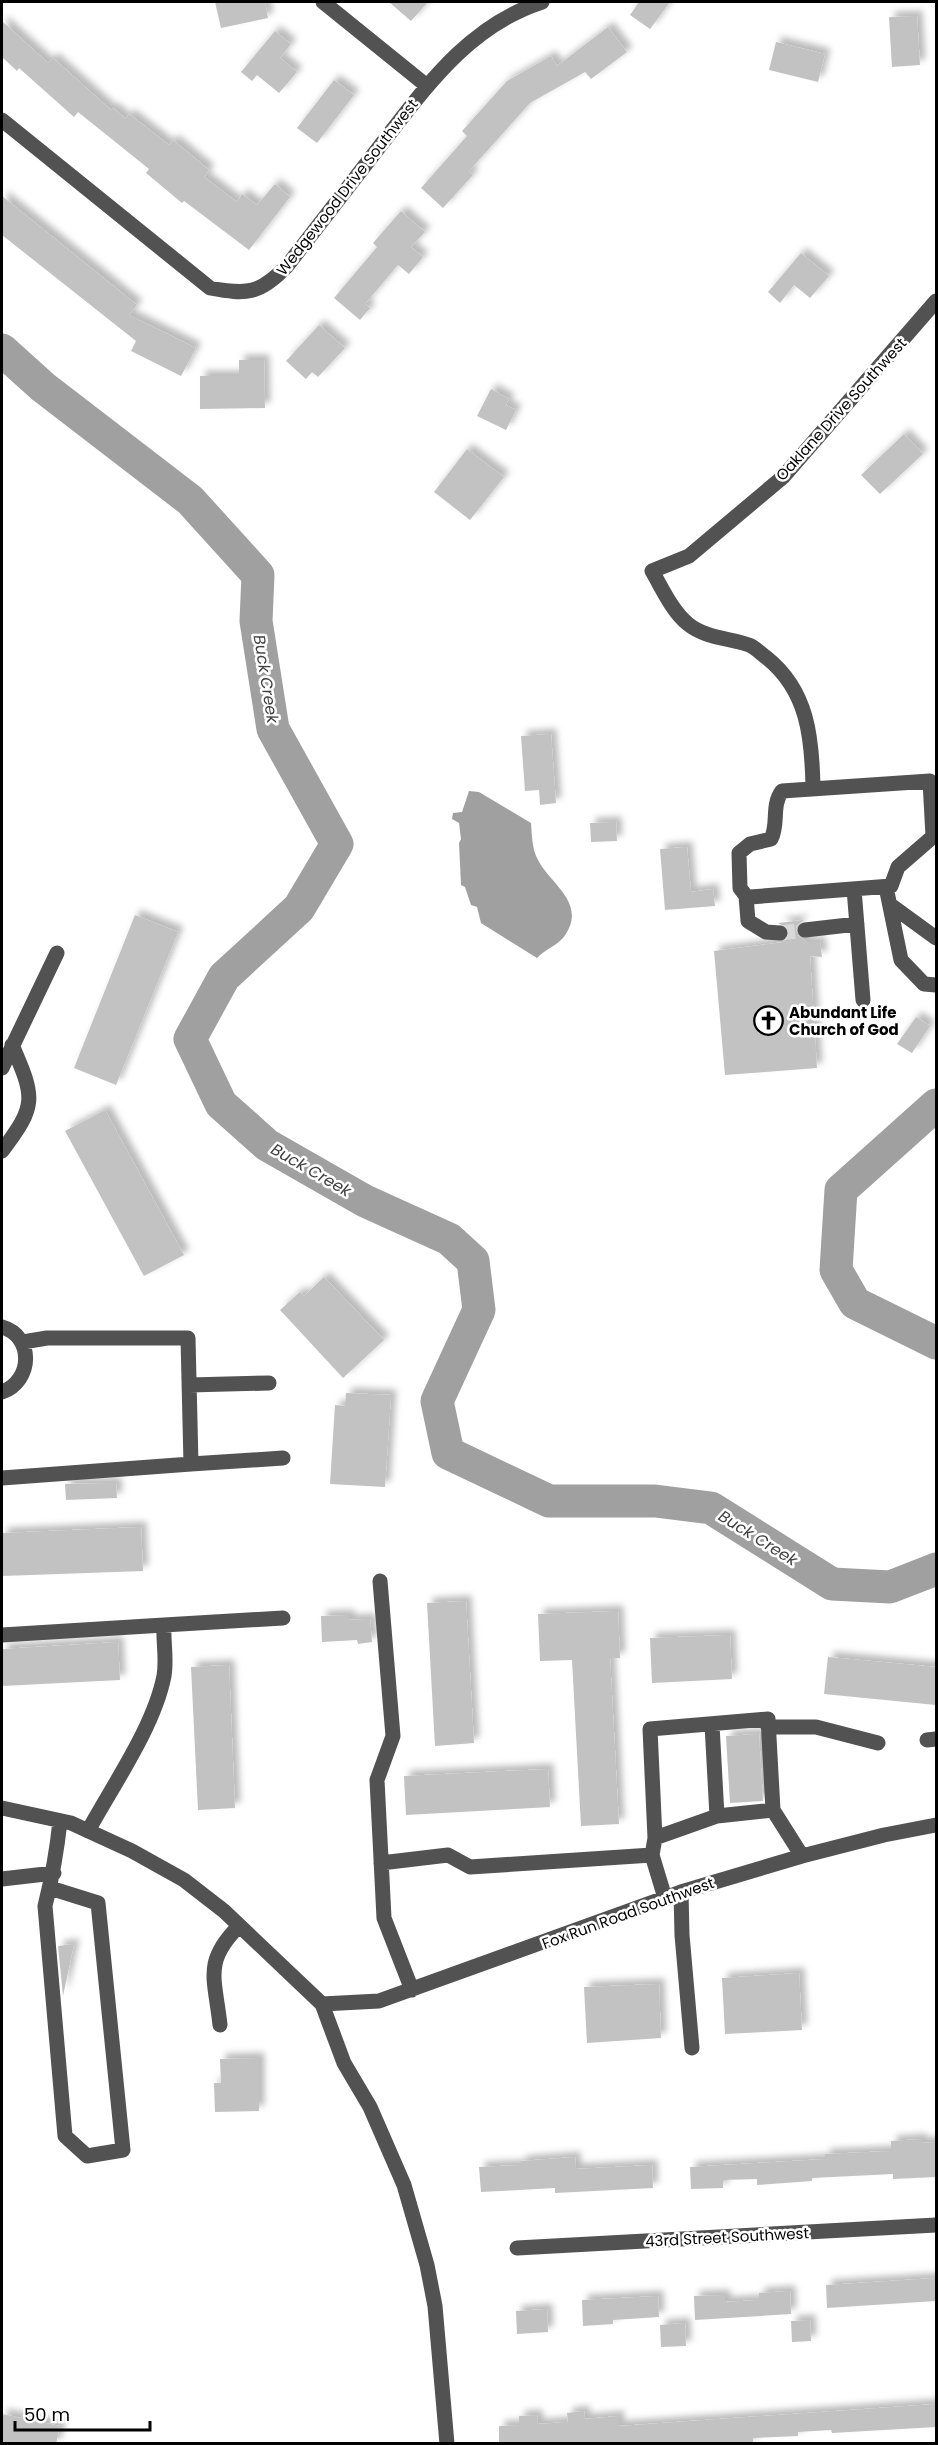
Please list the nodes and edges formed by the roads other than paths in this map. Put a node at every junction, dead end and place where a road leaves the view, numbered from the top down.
1 (323, 2) edge
2 (542, 2) edge
3 (427, 86) junction
4 (2, 120) edge
5 (936, 301) edge
6 (813, 787) junction
7 (935, 835) edge
8 (886, 887) junction
9 (854, 889) junction
10 (746, 896) junction
11 (892, 906) junction
12 (857, 924) junction
13 (805, 930) tunnel mouth
14 (780, 933) tunnel mouth
15 (936, 938) edge
16 (57, 953) dead end
17 (936, 985) edge
18 (863, 1000) dead end
19 (12, 1045) junction
20 (2, 1068) edge
21 (2, 1152) edge
22 (2, 1327) edge
23 (23, 1342) junction
24 (269, 1383) dead end
25 (189, 1385) junction
26 (2, 1392) edge
27 (283, 1458) dead end
28 (191, 1464) junction
29 (2, 1478) edge
30 (380, 1581) dead end
31 (284, 1618) dead end
32 (164, 1624) junction
33 (2, 1635) edge
34 (712, 1725) junction
35 (768, 1727) junction
36 (878, 1743) dead end
37 (2, 1808) edge
38 (773, 1810) junction
39 (717, 1816) junction
40 (60, 1821) junction
41 (936, 1825) edge
42 (88, 1831) junction
43 (655, 1838) junction
44 (652, 1855) junction
45 (802, 1856) junction
46 (381, 1863) junction
47 (2, 1879) edge
48 (52, 1881) junction
49 (681, 1892) junction
50 (665, 1898) junction
51 (239, 1926) junction
52 (412, 1990) junction
53 (322, 2004) junction
54 (220, 2025) dead end
55 (692, 2048) dead end
56 (936, 2225) edge
57 (517, 2248) dead end
58 (447, 2444) edge

1 - 3 street
2 - 3 street, Wedgewood Drive Southwest
3 - 4 street, Wedgewood Drive Southwest
5 - 6 street, Oaklane Drive Southwest
6 - 7 street
6 - 10 street
7 - 8 street
8 - 9 street
8 - 11 street
9 - 10 street
9 - 12 street
10 - 14 street
11 - 15 street
11 - 17 street
12 - 13 street
12 - 18 street
16 - 19 street
19 - 20 street
19 - 21 street
22 - 23 street
23 - 25 street
23 - 26 street
24 - 25 street
25 - 28 street
27 - 28 street
28 - 29 street
30 - 46 street
31 - 32 street
32 - 33 street
32 - 42 street
34 - 35 street
34 - 39 street
34 - 43 street
35 - 36 street
35 - 38 street
37 - 40 street
38 - 39 street
38 - 45 street
39 - 43 street
40 - 42 street
40 - 48 street
41 - 45 street, Fox Run Road Southwest
42 - 51 street
43 - 44 street
44 - 46 street
44 - 50 street
45 - 49 street, Fox Run Road Southwest
46 - 52 street
47 - 48 street
48 - 48 street
49 - 50 street, Fox Run Road Southwest
49 - 55 street
50 - 52 street, Fox Run Road Southwest
51 - 53 street
51 - 54 street
52 - 53 street, Fox Run Road Southwest
53 - 58 street
56 - 57 street, 43rd Street Southwest

